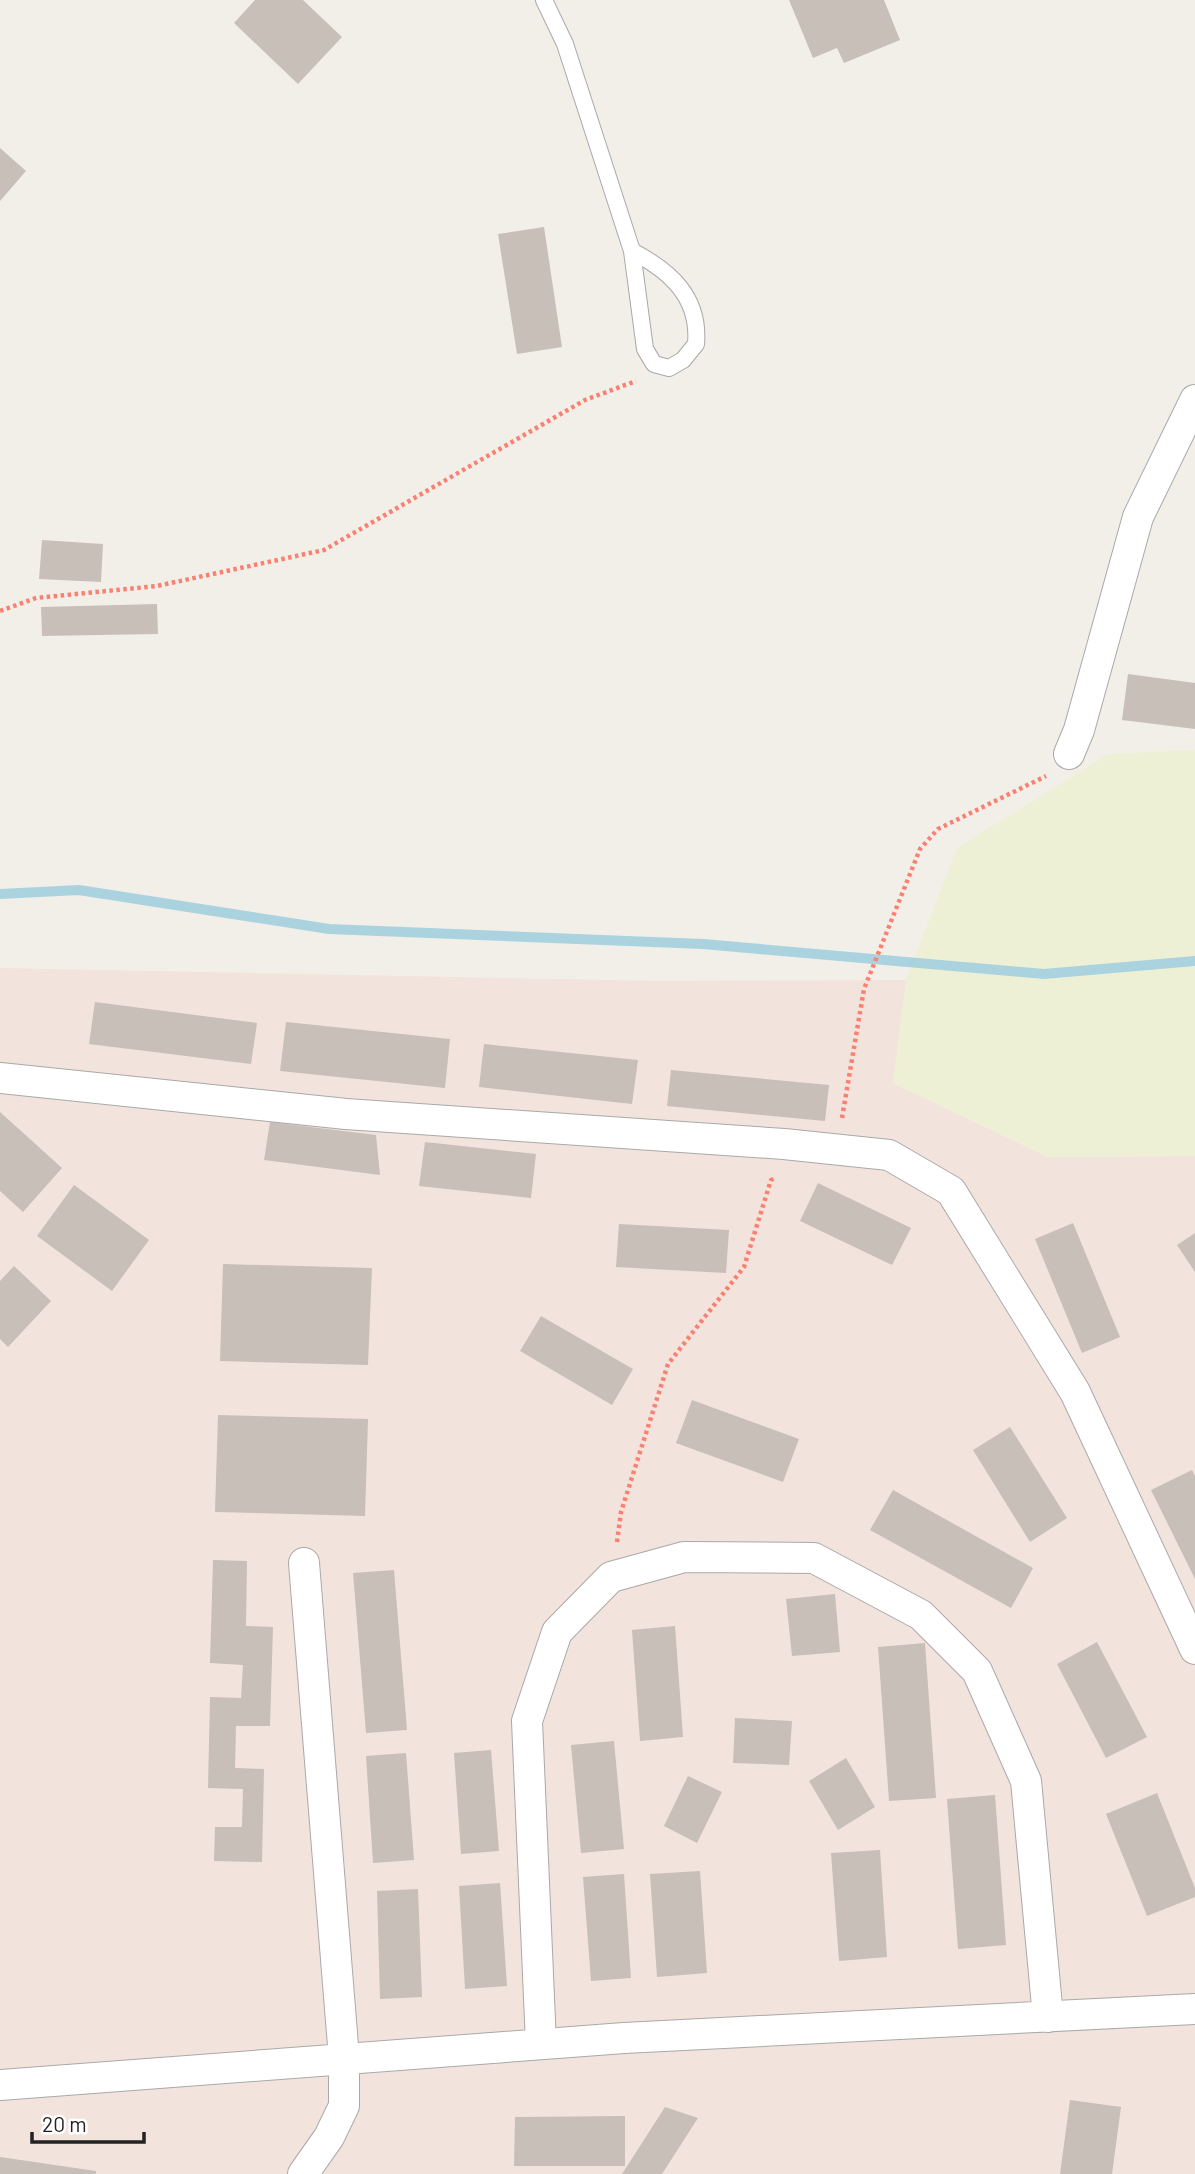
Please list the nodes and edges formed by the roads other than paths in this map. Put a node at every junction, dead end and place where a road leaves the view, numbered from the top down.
1 (544, 0) edge
2 (632, 251) junction
3 (1195, 400) edge
4 (1069, 754) dead end
5 (0, 1078) edge
6 (304, 1563) dead end
7 (1195, 1649) edge
8 (1195, 2010) edge
9 (1048, 2017) junction
10 (541, 2044) junction
11 (344, 2058) junction
12 (0, 2085) edge
13 (303, 2174) edge

1 - 2 lane
2 - 2 lane
3 - 4 street
5 - 7 street
6 - 11 street
8 - 9 street
9 - 10 street
9 - 10 street
10 - 11 street
11 - 12 street
11 - 13 street

